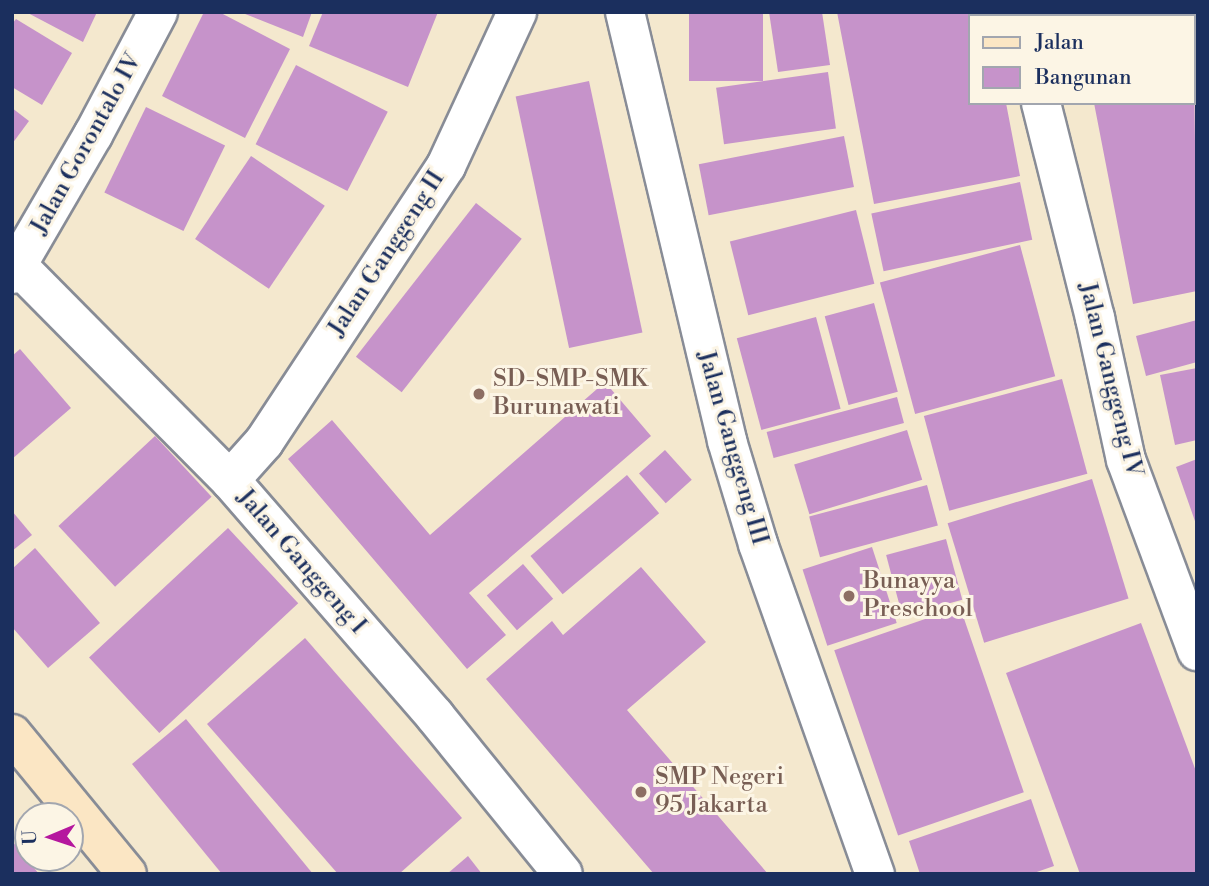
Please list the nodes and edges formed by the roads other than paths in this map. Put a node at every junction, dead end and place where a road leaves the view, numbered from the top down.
1 (158, 12) edge
2 (517, 12) edge
3 (625, 12) edge
4 (1042, 105) edge
5 (16, 271) edge
6 (230, 480) junction
7 (1197, 651) edge
8 (12, 734) edge
9 (127, 874) edge
10 (563, 874) edge
11 (875, 874) edge

1 - 5 street, Jalan Gorontalo IV
2 - 6 street, Jalan Ganggeng II
3 - 11 street, Jalan Ganggeng III
4 - 7 street, Jalan Ganggeng IV
5 - 6 street, Jalan Ganggeng I
6 - 10 street, Jalan Ganggeng I
8 - 9 street

